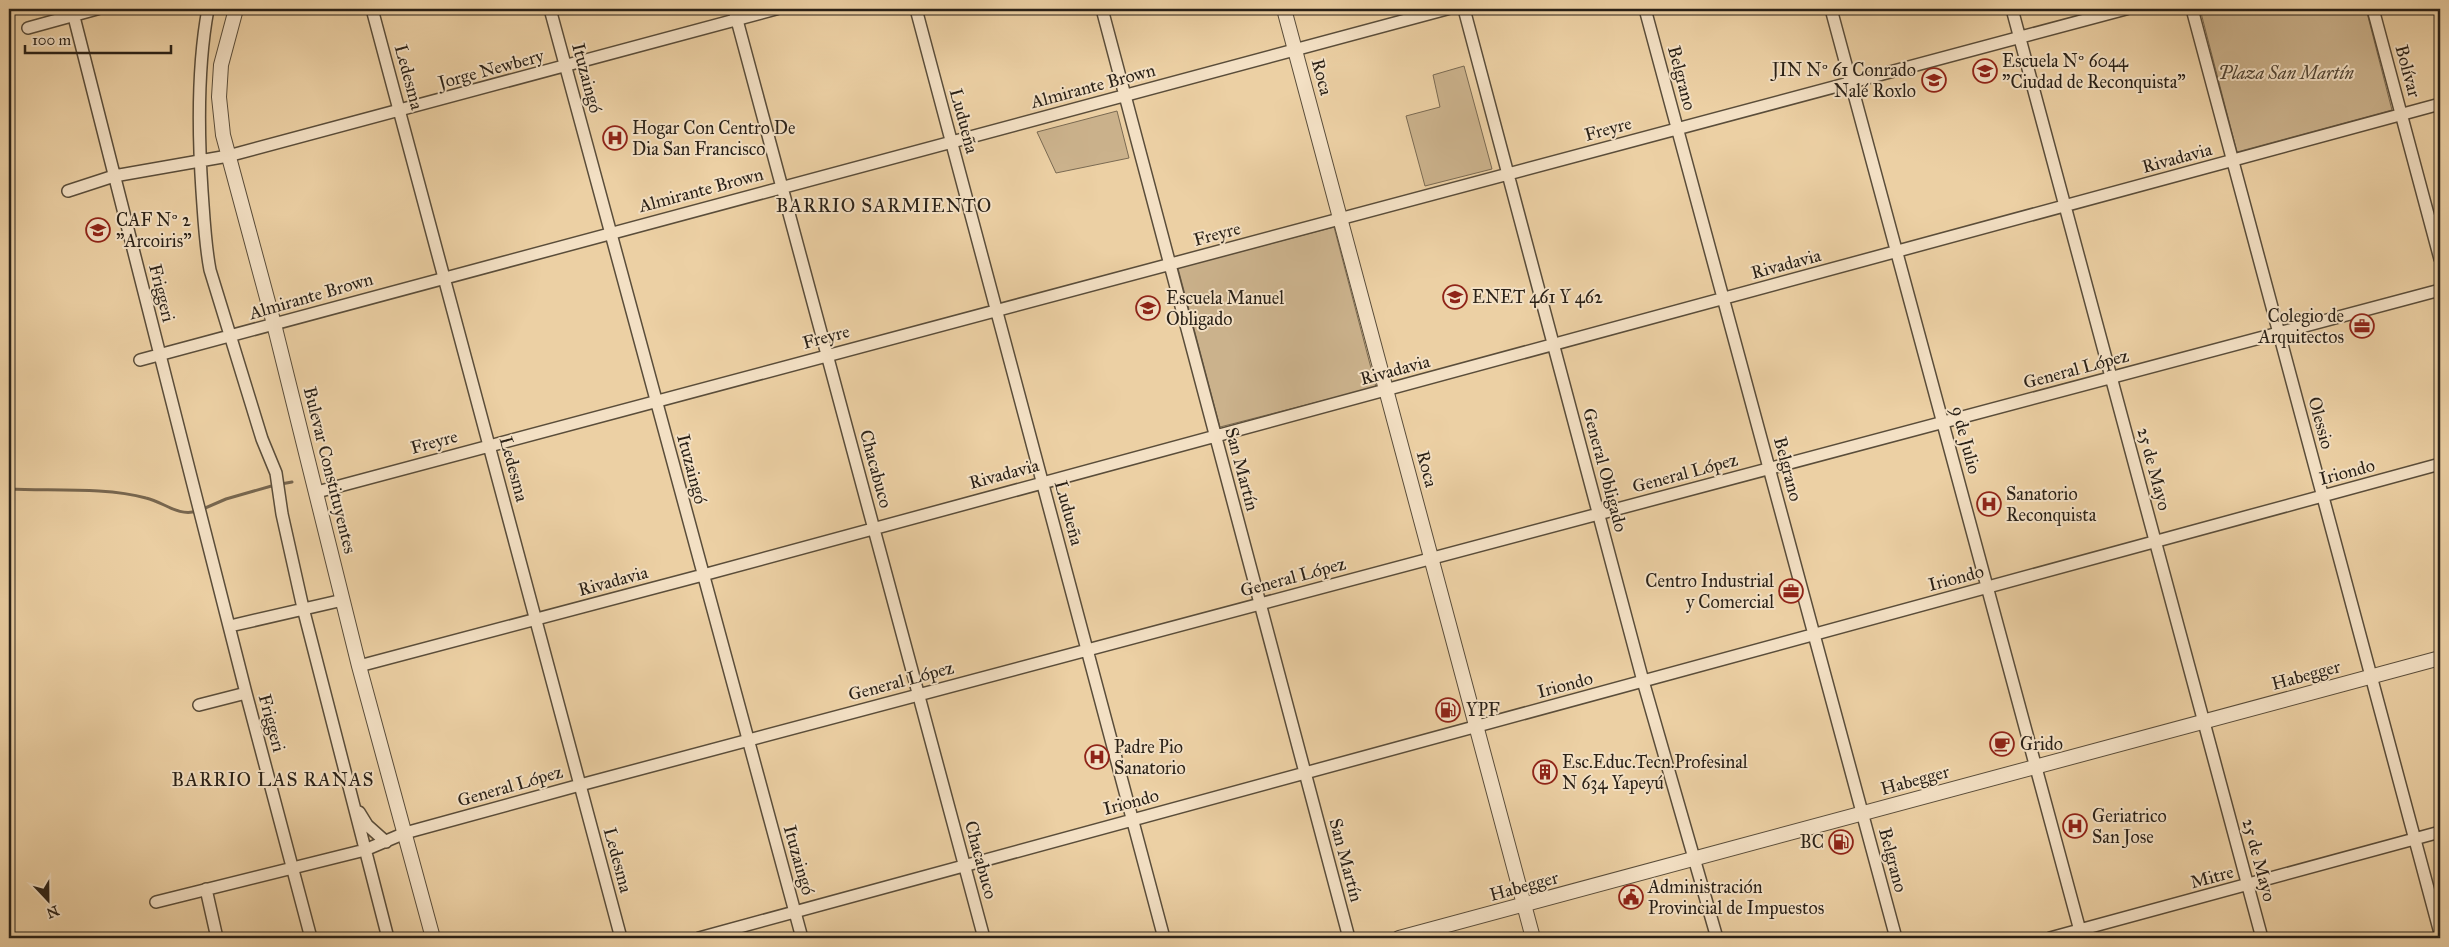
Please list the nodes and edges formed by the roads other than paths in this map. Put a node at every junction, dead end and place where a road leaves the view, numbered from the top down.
1 (97, 9) edge
2 (208, 9) edge
3 (236, 9) edge
4 (372, 9) edge
5 (550, 9) edge
6 (776, 9) edge
7 (916, 9) edge
8 (1102, 9) edge
9 (1284, 9) edge
10 (1447, 9) edge
11 (1464, 9) edge
12 (1645, 9) edge
13 (1831, 9) edge
14 (2012, 9) edge
15 (2126, 9) edge
16 (2192, 9) edge
17 (2373, 9) edge
18 (73, 12) edge
19 (736, 14) edge
20 (28, 28) dead end
21 (2020, 38) junction
22 (1296, 50) junction
23 (566, 67) junction
24 (1851, 82) junction
25 (1125, 95) junction
26 (2440, 104) edge
27 (400, 112) junction
28 (2401, 115) junction
29 (1677, 129) junction
30 (952, 141) junction
31 (228, 156) junction
32 (200, 161) junction
33 (2233, 161) junction
34 (1508, 174) junction
35 (114, 176) junction
36 (782, 186) junction
37 (68, 190) dead end
38 (2066, 207) junction
39 (1341, 219) junction
40 (611, 233) junction
41 (1897, 252) junction
42 (2440, 259) edge
43 (1170, 264) junction
44 (445, 277) junction
45 (2440, 290) edge
46 (1723, 299) junction
47 (996, 310) junction
48 (274, 324) junction
49 (2279, 333) junction
50 (232, 336) junction
51 (1554, 344) junction
52 (160, 355) junction
53 (827, 355) junction
54 (140, 360) dead end
55 (2112, 378) junction
56 (1387, 390) junction
57 (656, 402) junction
58 (1943, 422) junction
59 (1215, 436) junction
60 (490, 446) junction
61 (2440, 464) edge
62 (1769, 469) junction
63 (1042, 482) junction
64 (317, 492) junction
65 (2323, 496) junction
66 (1599, 514) junction
67 (873, 528) junction
68 (2156, 542) junction
69 (1432, 559) junction
70 (703, 575) junction
71 (1989, 587) junction
72 (342, 600) junction
73 (1260, 604) junction
74 (303, 608) junction
75 (536, 620) junction
76 (230, 626) junction
77 (1816, 635) junction
78 (1087, 650) junction
79 (2440, 658) edge
80 (359, 666) junction
81 (2372, 676) junction
82 (1643, 681) junction
83 (246, 693) junction
84 (918, 694) junction
85 (199, 705) dead end
86 (2204, 722) junction
87 (1477, 727) junction
88 (748, 741) junction
89 (2036, 767) junction
90 (1305, 774) junction
91 (580, 785) junction
92 (352, 798) junction
93 (1862, 814) junction
94 (1133, 819) junction
95 (2440, 832) edge
96 (406, 834) junction
97 (2415, 839) junction
98 (386, 842) junction
99 (365, 850) junction
100 (1694, 858) junction
101 (965, 865) junction
102 (292, 868) junction
103 (2248, 885) junction
104 (206, 889) junction
105 (156, 902) dead end
106 (1524, 905) junction
107 (795, 912) junction
108 (2440, 933) edge
109 (2081, 934) edge
110 (217, 938) edge
111 (311, 938) edge
112 (388, 938) edge
113 (434, 938) edge
114 (621, 938) edge
115 (699, 938) edge
116 (802, 938) edge
117 (984, 938) edge
118 (1164, 938) edge
119 (1349, 938) edge
120 (1399, 938) edge
121 (1533, 938) edge
122 (1717, 938) edge
123 (1896, 938) edge
124 (2050, 938) edge
125 (2262, 938) edge

1 - 18 street
2 - 32 street
3 - 31 street, Bulevar Constituyentes
4 - 27 street, Ledesma
5 - 23 street, Ituzaingó
6 - 19 street, Jorge Newbery
7 - 30 street, Ludueña
8 - 25 street, San Martín
9 - 22 street, Roca
10 - 22 street, Almirante Brown
11 - 34 street, General Obligado
12 - 29 street, Belgrano
13 - 24 street, 9 de Julio
14 - 21 street, 25 de Mayo
15 - 21 street, Freyre
16 - 33 street, Olessio
17 - 28 street, Bolívar
18 - 20 street
18 - 35 street, Friggeri
19 - 23 street, Jorge Newbery
19 - 36 street, Chacabuco
21 - 24 street, Freyre
21 - 38 street, 25 de Mayo
22 - 25 street, Almirante Brown
22 - 39 street, Roca
23 - 27 street, Jorge Newbery
23 - 40 street, Ituzaingó
24 - 29 street, Freyre
24 - 41 street, 9 de Julio
25 - 30 street, Almirante Brown
25 - 43 street, San Martín
26 - 28 street, Rivadavia
27 - 31 street, Jorge Newbery
27 - 44 street, Ledesma
28 - 33 street, Rivadavia
28 - 42 street, Bolívar
29 - 34 street, Freyre
29 - 46 street, Belgrano
30 - 36 street, Almirante Brown
30 - 47 street, Ludueña
31 - 32 street, Jorge Newbery
31 - 48 street, Bulevar Constituyentes
32 - 35 street, Jorge Newbery
32 - 50 street
33 - 38 street, Rivadavia
33 - 49 street, Olessio
34 - 39 street, Freyre
34 - 51 street, General Obligado
35 - 37 street, Jorge Newbery
35 - 52 street, Friggeri
36 - 40 street, Almirante Brown
36 - 53 street, Chacabuco
38 - 41 street, Rivadavia
38 - 55 street, 25 de Mayo
39 - 43 street, Freyre
39 - 56 street, Roca
40 - 44 street, Almirante Brown
40 - 57 street, Ituzaingó
41 - 46 street, Rivadavia
41 - 58 street, 9 de Julio
43 - 47 street, Freyre
43 - 59 street, San Martín
44 - 48 street, Almirante Brown
44 - 60 street, Ledesma
45 - 49 street, General López
46 - 51 street, Rivadavia
46 - 62 street, Belgrano
47 - 53 street, Freyre
47 - 63 street, Ludueña
48 - 50 street, Almirante Brown
48 - 64 street, Bulevar Constituyentes
49 - 55 street, General López
49 - 65 street, Olessio
50 - 52 street, Almirante Brown
50 - 74 street
51 - 56 street, Rivadavia
51 - 66 street, General Obligado
52 - 54 street, Almirante Brown
52 - 76 street, Friggeri
53 - 57 street, Freyre
53 - 67 street, Chacabuco
55 - 58 street, General López
55 - 68 street, 25 de Mayo
56 - 59 street, Rivadavia
56 - 69 street, Roca
57 - 60 street, Freyre
57 - 70 street, Ituzaingó
58 - 62 street, General López
58 - 71 street, 9 de Julio
59 - 63 street, Rivadavia
59 - 73 street, San Martín
60 - 64 street, Freyre
60 - 75 street, Ledesma
61 - 65 street, Iriondo
62 - 66 street, General López
62 - 77 street, Belgrano
63 - 67 street, Rivadavia
63 - 78 street, Ludueña
64 - 72 street, Bulevar Constituyentes
65 - 68 street, Iriondo
65 - 81 street, Olessio
66 - 69 street, General López
66 - 82 street, General Obligado
67 - 70 street, Rivadavia
67 - 84 street, Chacabuco
68 - 71 street, Iriondo
68 - 86 street, 25 de Mayo
69 - 73 street, General López
69 - 87 street, Roca
70 - 75 street, Rivadavia
70 - 88 street, Ituzaingó
71 - 77 street, Iriondo
71 - 89 street, 9 de Julio
72 - 74 street
72 - 80 street, Bulevar Constituyentes
73 - 78 street, General López
73 - 90 street, San Martín
74 - 76 street
74 - 92 street
75 - 80 street, Rivadavia
75 - 91 street, Ledesma
76 - 83 street, Friggeri
77 - 82 street, Iriondo
77 - 93 street, Belgrano
78 - 84 street, General López
78 - 94 street, Ludueña
79 - 81 street, Habegger
80 - 96 street, Bulevar Constituyentes
81 - 86 street, Habegger
81 - 97 street, Olessio
82 - 87 street, Iriondo
82 - 100 street, General Obligado
83 - 85 street
83 - 102 street, Friggeri
84 - 88 street, General López
84 - 101 street, Chacabuco
86 - 89 street, Habegger
86 - 103 street, 25 de Mayo
87 - 90 street, Iriondo
87 - 106 street, Roca
88 - 91 street, General López
88 - 107 street, Ituzaingó
89 - 93 street, Habegger
89 - 109 street, 9 de Julio
90 - 94 street, Iriondo
90 - 119 street, San Martín
91 - 96 street, General López
91 - 114 street, Ledesma
92 - 98 street
92 - 99 street
93 - 100 street, Habegger
93 - 123 street, Belgrano
94 - 101 street, Iriondo
94 - 118 street, Ludueña
95 - 97 street, Mitre
96 - 98 street, General López
96 - 113 street, Bulevar Constituyentes
97 - 103 street, Mitre
97 - 108 street, Olessio
98 - 99 street, General López
99 - 102 street, General López
99 - 112 street
100 - 106 street, Habegger
100 - 122 street, General Obligado
101 - 107 street, Iriondo
101 - 117 street, Chacabuco
102 - 104 street, General López
102 - 111 street, Friggeri
103 - 109 street, Mitre
103 - 125 street, 25 de Mayo
104 - 105 street, General López
104 - 110 street
106 - 120 street, Habegger
106 - 121 street, Roca
107 - 115 street, Iriondo
107 - 116 street, Ituzaingó
109 - 124 street, Mitre

